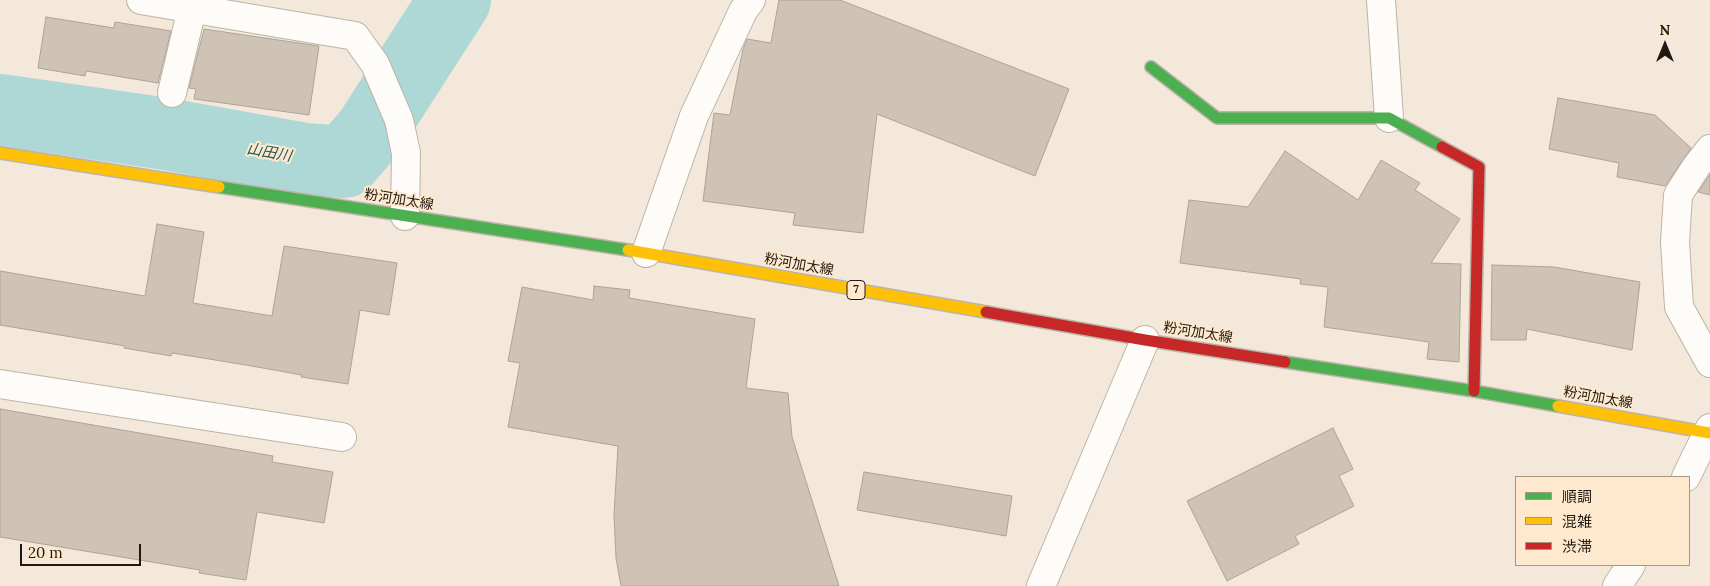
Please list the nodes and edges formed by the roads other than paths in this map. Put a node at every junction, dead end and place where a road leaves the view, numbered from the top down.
1 (140, 0) edge
2 (751, 0) edge
3 (1381, 0) edge
4 (192, 5) edge
5 (1151, 67) dead end
6 (172, 93) dead end
7 (1389, 118) junction
8 (1710, 150) edge
9 (0, 154) edge
10 (405, 216) junction
11 (646, 253) junction
12 (1145, 340) junction
13 (1710, 364) edge
14 (0, 384) edge
15 (1474, 392) junction
16 (1710, 431) edge
17 (342, 437) dead end
18 (1687, 476) edge
19 (1630, 566) edge
20 (1041, 586) edge
21 (1617, 586) edge

1 - 4 street
2 - 11 street
3 - 7 street
4 - 6 street
4 - 10 street
5 - 7 main road
7 - 15 main road
8 - 13 street
9 - 10 main road, 粉河加太線 / 7
10 - 11 main road, 粉河加太線 / 7
11 - 12 main road, 粉河加太線 / 7
12 - 15 main road, 粉河加太線 / 7
12 - 20 street
14 - 17 street
15 - 16 main road, 粉河加太線 / 7
16 - 18 street
19 - 21 street

